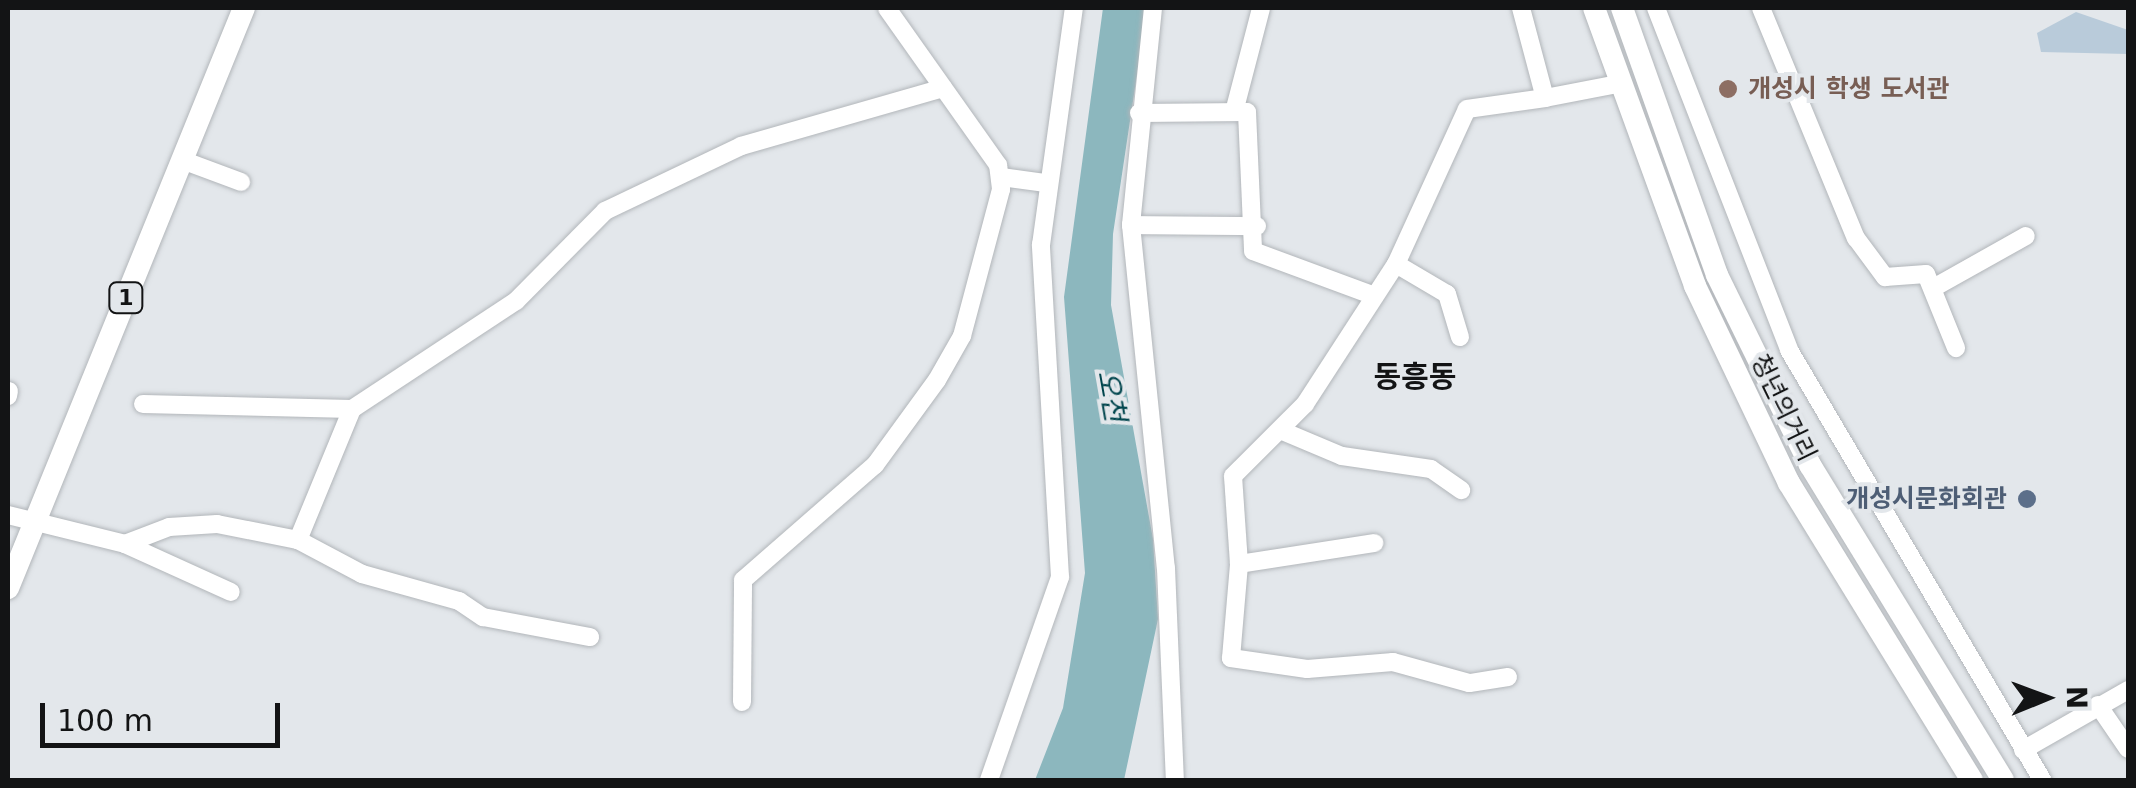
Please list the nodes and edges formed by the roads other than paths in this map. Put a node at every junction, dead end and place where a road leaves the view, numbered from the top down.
1 (244, 8) edge
2 (887, 8) edge
3 (1074, 8) edge
4 (1153, 8) edge
5 (1261, 8) edge
6 (1521, 8) edge
7 (1594, 8) edge
8 (1622, 8) edge
9 (1656, 8) edge
10 (1762, 8) edge
11 (1618, 84) junction
12 (942, 88) junction
13 (1545, 98) junction
14 (1234, 112) junction
15 (1139, 113) junction
16 (182, 160) junction
17 (1001, 177) junction
18 (241, 182) dead end
19 (1045, 183) junction
20 (1131, 225) junction
21 (1256, 226) junction
22 (2026, 236) dead end
23 (1396, 264) junction
24 (1935, 287) junction
25 (1370, 294) junction
26 (1460, 337) dead end
27 (1956, 348) dead end
28 (143, 404) dead end
29 (352, 409) junction
30 (1280, 430) junction
31 (1461, 490) dead end
32 (8, 516) edge
33 (34, 522) junction
34 (298, 540) junction
35 (1374, 543) dead end
36 (124, 544) junction
37 (1239, 564) junction
38 (8, 588) edge
39 (231, 592) dead end
40 (590, 636) dead end
41 (1508, 677) dead end
42 (2128, 690) edge
43 (742, 702) dead end
44 (2098, 705) junction
45 (2023, 750) junction
46 (2128, 750) edge
47 (988, 780) edge
48 (1176, 780) edge
49 (1972, 780) edge
50 (2003, 780) edge
51 (2042, 780) edge

1 - 16 main road, 1
2 - 12 street
3 - 19 street
4 - 15 street
5 - 14 street
6 - 13 street
7 - 11 main road, 청년의거리
8 - 50 main road, 청년의거리
9 - 45 street
10 - 24 street
11 - 13 street
11 - 49 main road, 청년의거리
12 - 17 street
12 - 29 street
13 - 23 street
14 - 15 street
14 - 21 street
15 - 20 street
16 - 18 street
16 - 33 main road, 1
17 - 19 street
17 - 43 street
19 - 47 street
20 - 21 street
20 - 48 street
21 - 25 street
22 - 24 street
23 - 25 street
23 - 26 street
24 - 27 street
25 - 30 street
28 - 29 street
29 - 34 street
30 - 31 street
30 - 37 street
32 - 33 street
33 - 36 street
33 - 38 main road, 1
34 - 36 street
34 - 40 street
35 - 37 street
36 - 39 street
37 - 41 street
42 - 44 street
44 - 45 street
44 - 46 street
45 - 51 street

